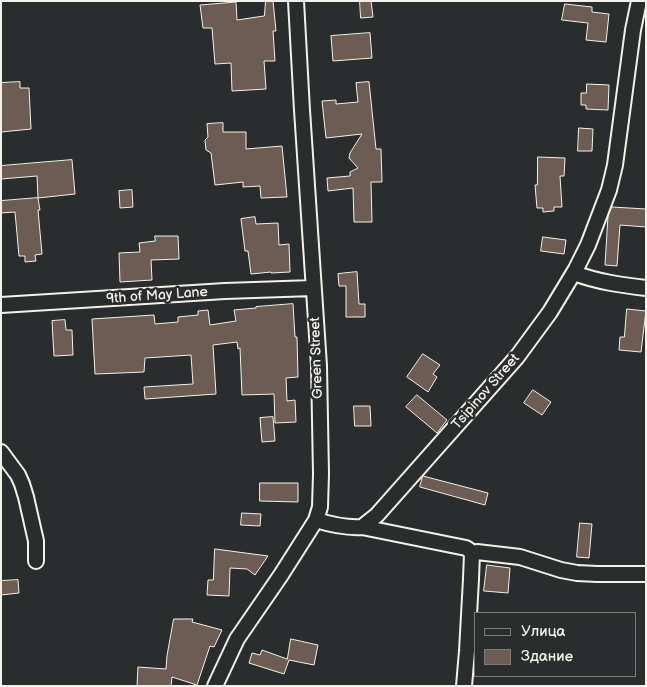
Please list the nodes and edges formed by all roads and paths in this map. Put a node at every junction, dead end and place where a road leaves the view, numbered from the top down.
1 (296, 1) edge
2 (639, 1) edge
3 (574, 273) junction
4 (313, 288) junction
5 (646, 288) edge
6 (1, 306) edge
7 (1, 452) edge
8 (316, 520) junction
9 (362, 527) junction
10 (472, 553) junction
11 (36, 562) dead end
12 (646, 574) edge
13 (215, 686) edge
14 (464, 686) edge

1 - 4 street, Green Street
2 - 3 street, Tsipinov Street
3 - 5 street
3 - 9 street, Tsipinov Street
4 - 6 street, 9th of May Lane
4 - 8 street, Green Street
7 - 11 street
8 - 9 street
8 - 13 street, Green Street
9 - 10 street
10 - 12 street
10 - 14 street

